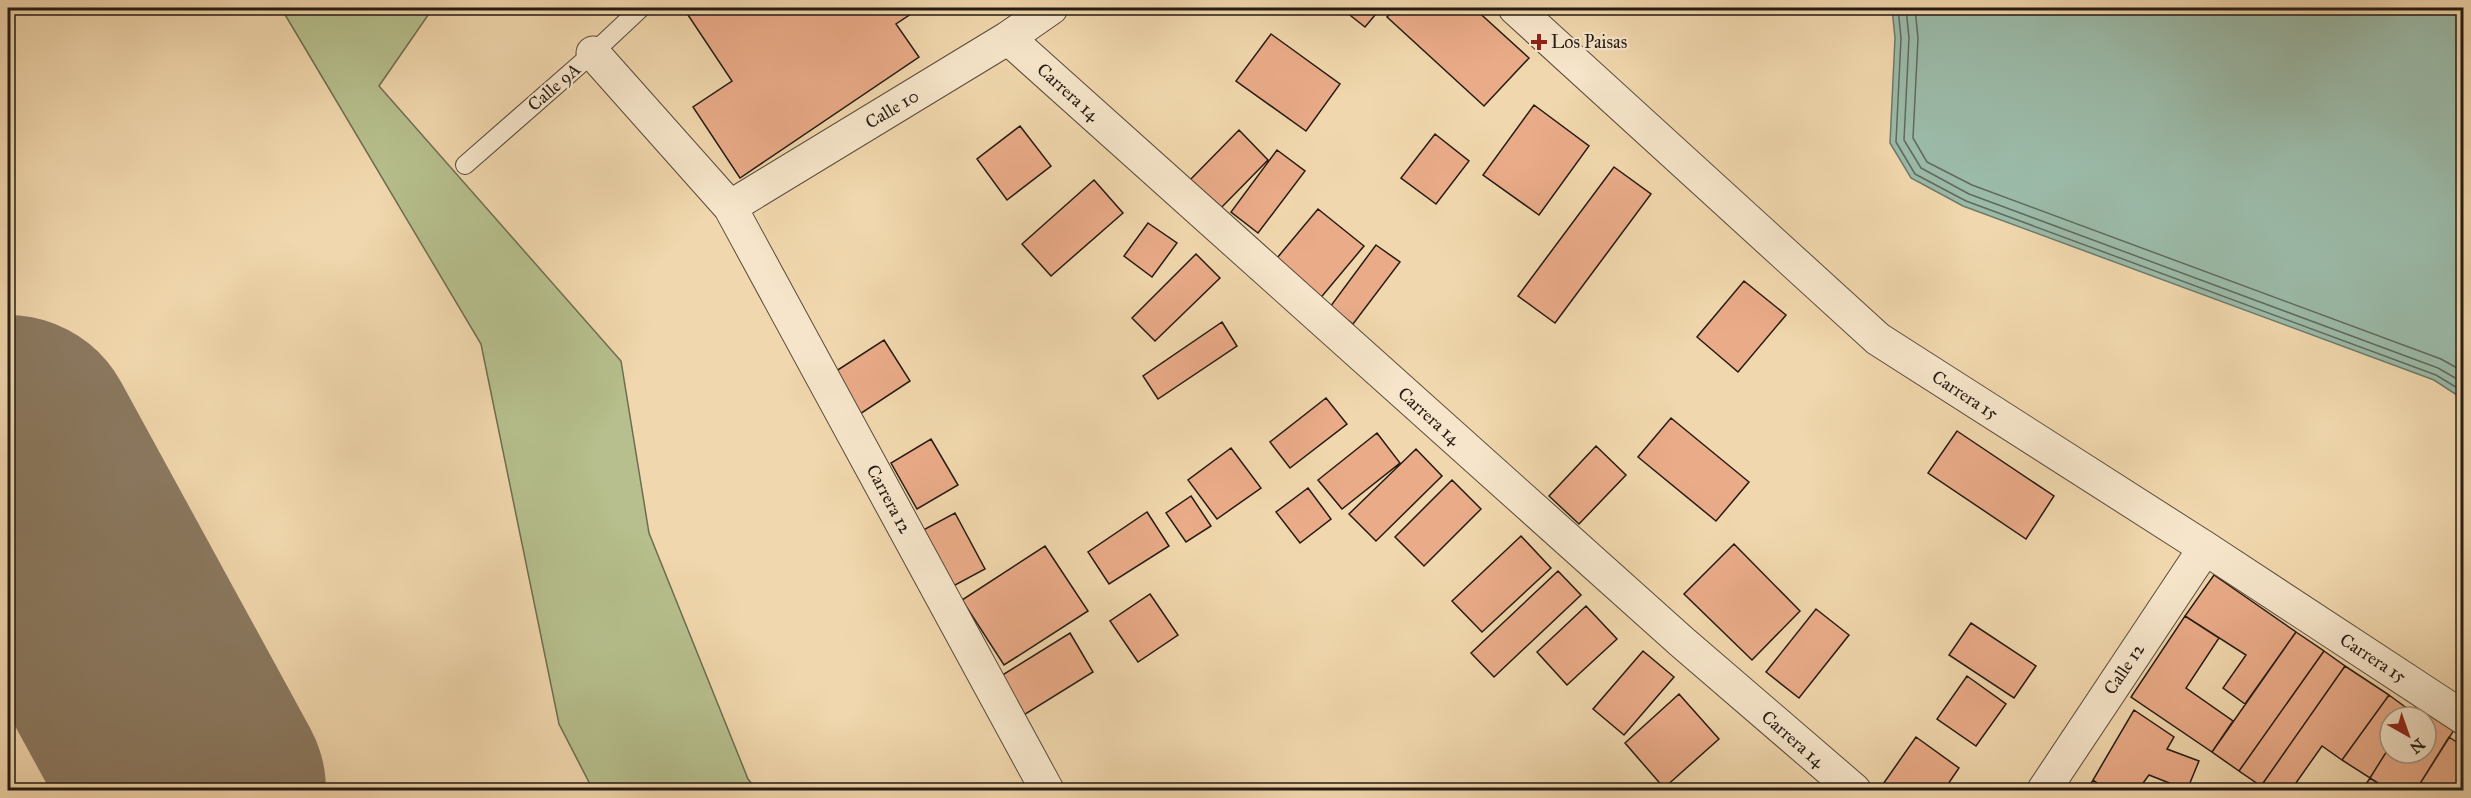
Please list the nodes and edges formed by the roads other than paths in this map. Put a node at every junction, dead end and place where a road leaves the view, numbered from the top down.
1 (641, 8) edge
2 (1051, 8) edge
3 (1515, 8) edge
4 (1008, 38) junction
5 (593, 53) junction
6 (465, 165) dead end
7 (730, 207) junction
8 (2205, 548) junction
9 (2463, 718) edge
10 (1047, 790) edge
11 (1854, 790) edge
12 (2044, 790) edge

1 - 5 lane, Calle 9A
2 - 4 street, Calle 10
3 - 8 street, Carrera 15
4 - 7 street, Calle 10
4 - 11 street, Carrera 14
5 - 6 lane, Calle 9A
5 - 7 street, Carrera 12
7 - 10 street, Carrera 12
8 - 9 street, Carrera 15
8 - 12 street, Calle 12

